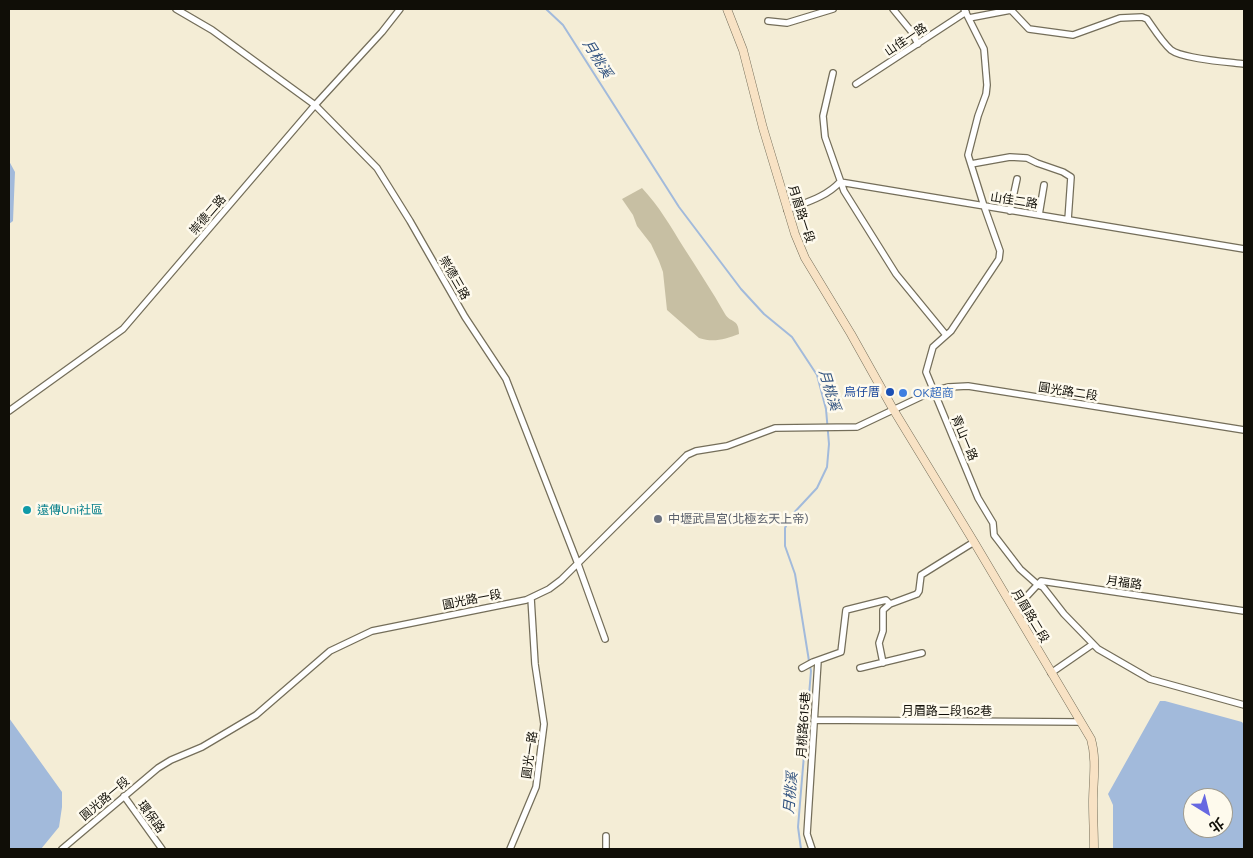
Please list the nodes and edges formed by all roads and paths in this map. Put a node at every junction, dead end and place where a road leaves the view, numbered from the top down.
1 (176, 9) edge
2 (400, 9) edge
3 (727, 9) edge
4 (832, 9) edge
5 (893, 9) edge
6 (966, 13) edge
7 (768, 21) dead end
8 (918, 44) junction
9 (1244, 64) edge
10 (833, 73) dead end
11 (856, 84) dead end
12 (315, 105) junction
13 (971, 164) junction
14 (1017, 179) dead end
15 (840, 182) junction
16 (1044, 186) dead end
17 (984, 206) junction
18 (787, 210) junction
19 (1010, 211) junction
20 (1039, 215) junction
21 (1068, 220) junction
22 (1244, 249) edge
23 (946, 335) junction
24 (933, 391) junction
25 (893, 409) junction
26 (9, 411) edge
27 (1244, 430) edge
28 (974, 542) junction
29 (578, 564) junction
30 (1038, 585) junction
31 (531, 598) junction
32 (890, 604) junction
33 (1014, 610) junction
34 (1244, 611) edge
35 (605, 639) dead end
36 (1093, 644) junction
37 (922, 653) dead end
38 (815, 661) junction
39 (883, 663) junction
40 (802, 668) dead end
41 (860, 668) dead end
42 (1051, 673) junction
43 (1244, 705) edge
44 (814, 720) junction
45 (1080, 722) junction
46 (124, 796) junction
47 (606, 836) dead end
48 (62, 849) edge
49 (162, 849) edge
50 (510, 849) edge
51 (606, 849) edge
52 (812, 849) edge
53 (1094, 849) edge

1 - 12 street, 崇德三路
2 - 12 street, 崇德二路
3 - 18 street, 月眉路一段
4 - 7 street
5 - 8 street
6 - 8 street, 山佳一路
6 - 9 street, 山佳一路
6 - 13 street, 青山一路
8 - 11 street, 山佳一路
10 - 15 street
12 - 26 street, 崇德二路
12 - 29 street, 崇德三路
13 - 17 street, 青山一路
13 - 21 street
14 - 19 street
15 - 17 street, 山佳二路
15 - 18 street
15 - 23 street
16 - 20 street
17 - 19 street, 山佳二路
17 - 23 street, 青山一路
18 - 25 street, 月眉路一段
19 - 20 street, 山佳二路
20 - 21 street, 山佳二路
21 - 22 street, 山佳二路
23 - 24 street, 青山一路
24 - 25 street, 圓光路二段
24 - 27 street, 圓光路二段
24 - 30 street, 青山一路
25 - 28 street, 月眉路二段
25 - 29 street, 圓光路一段
28 - 32 street
28 - 33 street, 月眉路二段
29 - 31 street, 圓光路一段
29 - 35 street, 崇德三路
30 - 33 street
30 - 34 street, 月福路
30 - 36 street, 青山一路
31 - 46 street, 圓光路一段
31 - 50 street, 圓光一路
32 - 38 street
32 - 39 street
33 - 42 street, 月眉路二段
36 - 42 street
36 - 43 street, 青山一路
37 - 39 street
38 - 40 street
38 - 44 street, 月桃路615巷
39 - 41 street
42 - 45 street, 月眉路二段
44 - 45 street, 月眉路二段162巷
44 - 52 street, 月桃路615巷
45 - 53 street, 月眉路二段
46 - 48 street, 圓光路一段
46 - 49 street, 環保路
47 - 51 street

